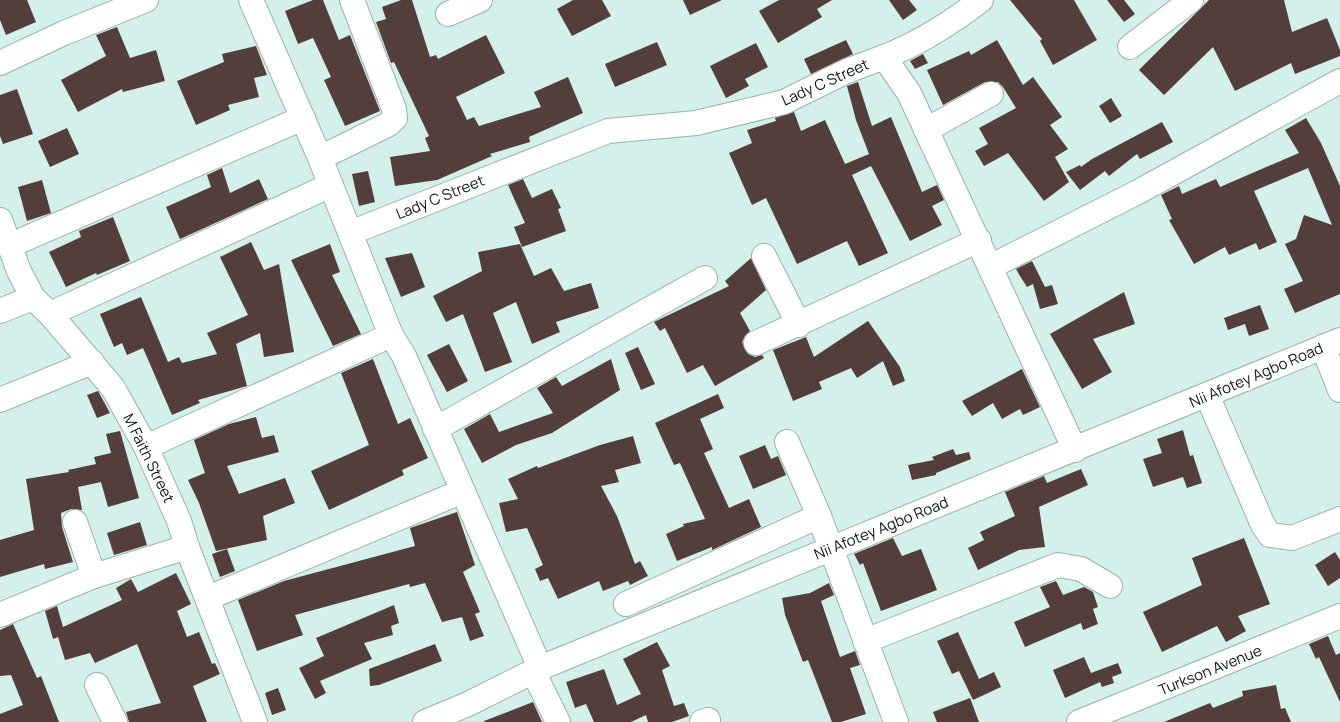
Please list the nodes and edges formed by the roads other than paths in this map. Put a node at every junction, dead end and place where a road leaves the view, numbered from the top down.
1 (146, 0) edge
2 (251, 0) edge
3 (352, 0) edge
4 (480, 0) edge
5 (981, 0) edge
6 (1191, 0) edge
7 (448, 14) dead end
8 (1130, 47) dead end
9 (884, 57) junction
10 (0, 63) edge
11 (1340, 81) edge
12 (991, 94) dead end
13 (303, 118) junction
14 (926, 130) junction
15 (320, 158) junction
16 (331, 185) junction
17 (0, 220) edge
18 (350, 233) junction
19 (980, 240) junction
20 (11, 245) junction
21 (764, 256) dead end
22 (990, 267) junction
23 (704, 278) dead end
24 (32, 298) junction
25 (0, 311) edge
26 (50, 314) junction
27 (799, 325) junction
28 (391, 335) junction
29 (756, 343) dead end
30 (1332, 343) edge
31 (92, 362) junction
32 (1340, 390) edge
33 (1207, 395) junction
34 (0, 400) edge
35 (435, 429) junction
36 (787, 442) dead end
37 (146, 446) junction
38 (1076, 450) junction
39 (463, 491) junction
40 (819, 516) junction
41 (1340, 518) edge
42 (75, 522) dead end
43 (187, 547) junction
44 (831, 548) junction
45 (94, 576) junction
46 (1110, 586) dead end
47 (208, 598) junction
48 (626, 604) dead end
49 (0, 614) edge
50 (1340, 616) edge
51 (865, 641) junction
52 (537, 669) junction
53 (97, 685) dead end
54 (472, 713) edge
55 (114, 722) edge
56 (255, 722) edge
57 (425, 722) edge
58 (558, 722) edge
59 (896, 722) edge
60 (1079, 722) edge

1 - 10 street
2 - 13 street
3 - 15 street
4 - 7 street
5 - 9 street
6 - 8 street
9 - 14 street, Lady C Street
9 - 18 street, Lady C Street
11 - 22 street
12 - 14 street
13 - 15 street
13 - 20 street
14 - 19 street, Lady C Street
15 - 16 street
16 - 18 street
16 - 26 street
17 - 20 street, M Faith Street
18 - 28 street
19 - 22 street, Lady C Street
19 - 27 street
20 - 24 street, M Faith Street
21 - 27 street
22 - 38 street, Lady C Street
23 - 35 street
24 - 25 street
24 - 26 street, M Faith Street
26 - 31 street, M Faith Street
27 - 29 street
28 - 35 street
28 - 37 street
30 - 32 street
30 - 33 street, Nii Afotey Agbo Road
31 - 34 street
31 - 37 street, M Faith Street
33 - 38 street, Nii Afotey Agbo Road
33 - 41 street
35 - 39 street
36 - 40 street
37 - 43 street, M Faith Street
38 - 44 street, Nii Afotey Agbo Road
39 - 47 street
39 - 52 street
40 - 44 street
40 - 48 street
42 - 45 street
43 - 45 street
43 - 47 street, M Faith Street
44 - 51 street
44 - 52 street, Nii Afotey Agbo Road
45 - 49 street
46 - 51 street
47 - 56 street, M Faith Street
50 - 60 street, Turkson Avenue
51 - 59 street
52 - 54 street, Nii Afotey Agbo Road
52 - 58 street
53 - 55 street
54 - 57 street, Nii Afotey Agbo Road

